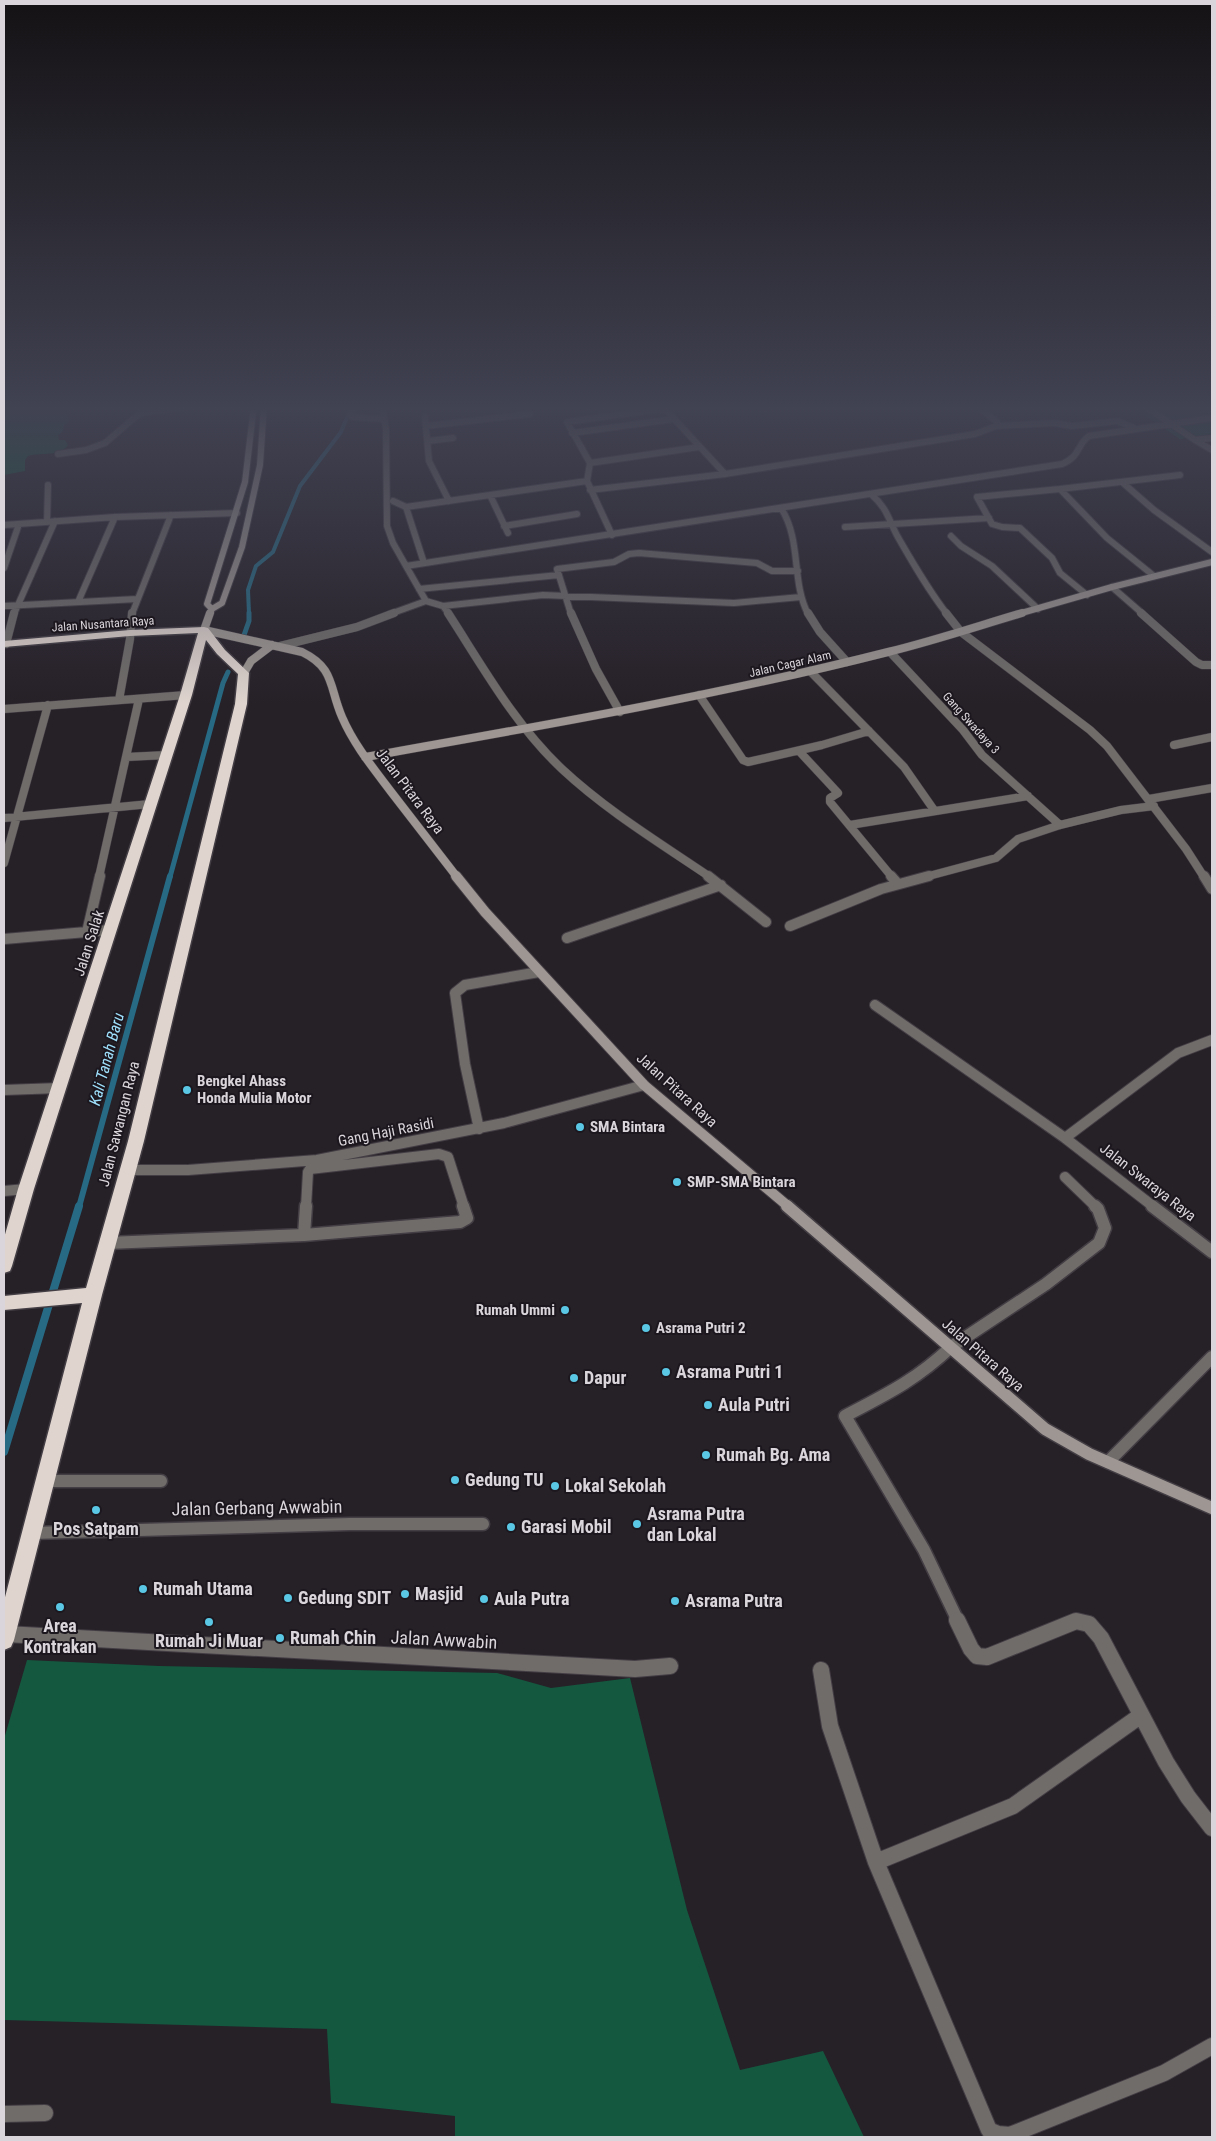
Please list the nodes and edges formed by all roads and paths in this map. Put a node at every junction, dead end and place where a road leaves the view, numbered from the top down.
1 (47, 505) edge
2 (239, 505) edge
3 (251, 505) edge
4 (386, 505) edge
5 (401, 505) edge
6 (421, 505) edge
7 (494, 505) edge
8 (597, 505) edge
9 (801, 505) edge
10 (883, 505) edge
11 (982, 505) edge
12 (1075, 505) edge
13 (1148, 505) edge
14 (406, 507) junction
15 (781, 508) junction
16 (237, 513) junction
17 (577, 514) dead end
18 (171, 515) junction
19 (116, 517) junction
20 (989, 518) junction
21 (56, 521) junction
22 (47, 522) junction
23 (19, 524) junction
24 (4, 525) edge
25 (504, 526) junction
26 (893, 526) junction
27 (845, 527) dead end
28 (508, 533) dead end
29 (612, 535) junction
30 (951, 536) dead end
31 (1212, 552) edge
32 (1212, 562) edge
33 (424, 563) junction
34 (406, 566) junction
35 (4, 568) edge
36 (798, 571) junction
37 (559, 575) junction
38 (1154, 576) junction
39 (1112, 588) junction
40 (419, 589) junction
41 (1087, 595) junction
42 (565, 596) junction
43 (801, 598) junction
44 (137, 599) junction
45 (426, 601) junction
46 (78, 602) junction
47 (17, 605) junction
48 (4, 606) edge
49 (443, 606) junction
50 (1038, 608) junction
51 (212, 609) junction
52 (204, 630) junction
53 (961, 632) junction
54 (130, 633) junction
55 (5, 644) edge
56 (276, 645) junction
57 (890, 652) junction
58 (847, 662) junction
59 (1212, 665) edge
60 (810, 671) junction
61 (244, 673) junction
62 (186, 696) junction
63 (699, 696) junction
64 (139, 699) junction
65 (119, 700) junction
66 (48, 705) junction
67 (4, 709) edge
68 (620, 712) junction
69 (527, 729) junction
70 (869, 731) junction
71 (1212, 737) edge
72 (1174, 745) dead end
73 (799, 751) junction
74 (167, 755) junction
75 (126, 757) junction
76 (365, 757) junction
77 (1212, 788) edge
78 (1028, 796) junction
79 (1151, 802) junction
80 (150, 804) junction
81 (114, 808) junction
82 (934, 810) junction
83 (18, 817) junction
84 (4, 818) edge
85 (850, 825) junction
86 (1060, 825) junction
87 (4, 863) edge
88 (898, 884) junction
89 (720, 885) junction
90 (1212, 888) edge
91 (766, 922) dead end
92 (790, 926) dead end
93 (110, 930) junction
94 (87, 932) junction
95 (567, 938) dead end
96 (4, 940) edge
97 (539, 972) junction
98 (875, 1005) dead end
99 (1212, 1040) edge
100 (644, 1085) junction
101 (59, 1088) junction
102 (4, 1090) edge
103 (479, 1129) junction
104 (1065, 1138) junction
105 (128, 1170) junction
106 (1065, 1177) dead end
107 (26, 1189) junction
108 (4, 1191) edge
109 (304, 1235) junction
110 (107, 1243) junction
111 (1212, 1252) edge
112 (4, 1266) edge
113 (93, 1295) junction
114 (4, 1303) edge
115 (951, 1347) junction
116 (1212, 1357) edge
117 (1108, 1462) junction
118 (45, 1481) junction
119 (161, 1481) dead end
120 (1212, 1508) edge
121 (483, 1524) dead end
122 (32, 1533) junction
123 (5, 1637) edge
124 (670, 1666) dead end
125 (821, 1670) dead end
126 (1140, 1716) junction
127 (1212, 1828) edge
128 (876, 1862) junction
129 (1212, 2046) edge
130 (45, 2113) dead end
131 (4, 2114) edge

1 - 22 street
2 - 16 main road
3 - 51 main road
4 - 34 street
5 - 14 street
6 - 14 street
7 - 25 street
8 - 29 street
9 - 15 street
10 - 26 street
11 - 20 street
12 - 38 street
13 - 31 street
14 - 33 street
15 - 29 street
15 - 36 street
16 - 18 street
16 - 51 main road
17 - 25 street
18 - 19 street
18 - 44 street
19 - 21 street
19 - 46 street
20 - 26 street
20 - 41 street
21 - 22 street
21 - 47 street
22 - 23 street
23 - 24 street
23 - 35 street
25 - 28 street
26 - 27 street
26 - 53 street
29 - 33 street
30 - 50 street
32 - 38 main road, Jalan Cagar Alam
33 - 34 street
34 - 40 street
36 - 37 street
36 - 43 street
37 - 40 street
37 - 42 street
38 - 39 main road, Jalan Cagar Alam
39 - 41 main road, Jalan Cagar Alam
39 - 59 street
40 - 45 street
41 - 50 main road, Jalan Cagar Alam
42 - 43 street
42 - 49 street
42 - 68 street
43 - 58 street
44 - 46 street
44 - 54 street
45 - 49 street
45 - 56 street
46 - 47 street
47 - 48 street
47 - 55 street
49 - 69 street
50 - 53 main road, Jalan Cagar Alam
51 - 52 main road
52 - 54 highway, Jalan Nusantara Raya
52 - 56 main road, Jalan Pitara Raya
52 - 61 highway
52 - 62 highway, Jalan Salak
53 - 57 main road, Jalan Cagar Alam
53 - 79 street
54 - 55 highway, Jalan Nusantara Raya
54 - 65 street
56 - 61 main road
56 - 76 main road, Jalan Pitara Raya
57 - 58 main road, Jalan Cagar Alam
57 - 78 street, Gang Swadaya 3
58 - 60 main road, Jalan Cagar Alam
60 - 63 main road, Jalan Cagar Alam
60 - 70 street
61 - 105 highway, Jalan Sawangan Raya
62 - 64 street
62 - 74 highway, Jalan Salak
63 - 68 main road, Jalan Cagar Alam
63 - 73 street
64 - 65 street
64 - 75 street
65 - 66 street
66 - 67 street
66 - 83 street
68 - 69 main road, Jalan Cagar Alam
69 - 76 main road, Jalan Cagar Alam
69 - 89 street
70 - 73 street
70 - 82 street
71 - 72 street
73 - 85 street
74 - 75 street
74 - 80 highway, Jalan Salak
75 - 81 street
76 - 97 main road, Jalan Pitara Raya
77 - 79 street
78 - 82 street
78 - 86 street, Gang Swadaya 3
79 - 86 street
79 - 90 street
80 - 81 street
80 - 93 highway, Jalan Salak
81 - 83 street
81 - 94 street
82 - 85 street
83 - 84 street
83 - 87 street
85 - 88 street
86 - 88 street
88 - 92 street
89 - 91 street
89 - 95 street
93 - 94 street
93 - 101 highway, Jalan Salak
94 - 96 street
97 - 100 main road, Jalan Pitara Raya
97 - 103 street
98 - 104 street, Jalan Swaraya Raya
99 - 104 street
100 - 103 street, Gang Haji Rasidi
100 - 115 main road, Jalan Pitara Raya
101 - 102 street
101 - 107 highway, Jalan Salak
103 - 105 street, Gang Haji Rasidi
104 - 111 street, Jalan Swaraya Raya
105 - 110 highway, Jalan Sawangan Raya
106 - 115 street
107 - 108 street
107 - 112 highway, Jalan Salak
109 - 109 street
109 - 110 street
110 - 113 highway, Jalan Sawangan Raya
113 - 114 highway
113 - 118 highway, Jalan Sawangan Raya
115 - 117 main road, Jalan Pitara Raya
115 - 126 street
116 - 117 street
117 - 120 main road, Jalan Pitara Raya
118 - 119 street
118 - 122 highway, Jalan Sawangan Raya
121 - 122 street, Jalan Gerbang Awwabin
122 - 123 highway, Jalan Sawangan Raya
123 - 124 street, Jalan Awwabin
125 - 128 street
126 - 127 street
126 - 128 street
128 - 129 street
130 - 131 street

